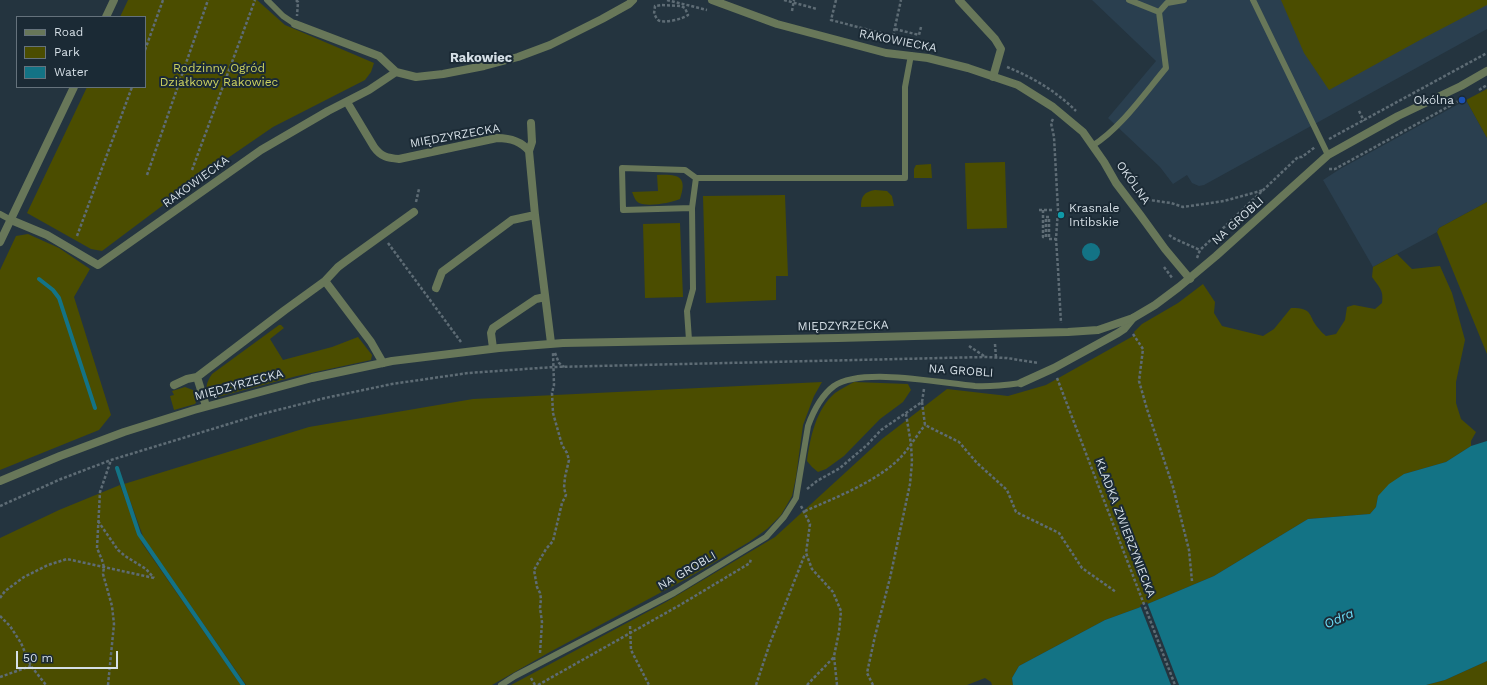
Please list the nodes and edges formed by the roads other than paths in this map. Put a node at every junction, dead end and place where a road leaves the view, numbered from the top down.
1 (114, 0) edge
2 (267, 0) edge
3 (633, 0) edge
4 (712, 0) edge
5 (959, 0) edge
6 (1129, 0) edge
7 (1184, 0) edge
8 (1253, 0) edge
9 (1159, 12) junction
10 (106, 16) edge
11 (295, 24) joint
12 (910, 55) junction
13 (1487, 71) edge
14 (396, 72) junction
15 (993, 77) junction
16 (74, 88) edge
17 (347, 102) junction
18 (1053, 106) joint
19 (531, 123) dead end
20 (1092, 146) junction
21 (530, 152) junction
22 (1328, 155) junction
23 (696, 178) junction
24 (692, 208) junction
25 (414, 212) dead end
26 (0, 214) edge
27 (535, 215) junction
28 (11, 220) junction
29 (0, 242) edge
30 (1190, 279) junction
31 (325, 282) junction
32 (436, 288) dead end
33 (545, 297) junction
34 (1132, 318) junction
35 (689, 340) junction
36 (551, 343) junction
37 (493, 348) junction
38 (383, 362) junction
39 (197, 378) junction
40 (1021, 383) joint
41 (174, 385) dead end
42 (206, 406) junction
43 (0, 481) edge
44 (501, 685) edge

1 - 10 street
2 - 11 lane
3 - 14 street
4 - 12 street, RAKOWIECKA
5 - 15 street
6 - 9 lane
7 - 9 lane
8 - 22 lane
9 - 20 lane
11 - 14 street
12 - 15 street, RAKOWIECKA
12 - 23 lane
13 - 22 street, NA GROBLI
14 - 17 street, RAKOWIECKA
15 - 18 street, RAKOWIECKA
16 - 28 street
17 - 21 street, MIĘDZYRZECKA
17 - 28 street, RAKOWIECKA
18 - 20 street, OKÓLNA
19 - 21 street
20 - 30 street, OKÓLNA
21 - 27 street
22 - 30 street, NA GROBLI
23 - 24 lane
23 - 24 lane
24 - 35 lane
25 - 31 street
26 - 28 lane
27 - 32 street
27 - 33 street
28 - 29 street
30 - 34 street, NA GROBLI
31 - 38 street
31 - 39 street
33 - 36 street
33 - 37 street
34 - 35 street, MIĘDZYRZECKA
34 - 40 street, NA GROBLI
35 - 36 street, MIĘDZYRZECKA
36 - 37 street, MIĘDZYRZECKA
37 - 38 street, MIĘDZYRZECKA
38 - 42 street, MIĘDZYRZECKA
39 - 41 street
39 - 42 street
40 - 44 lane, NA GROBLI
42 - 43 street, MIĘDZYRZECKA

